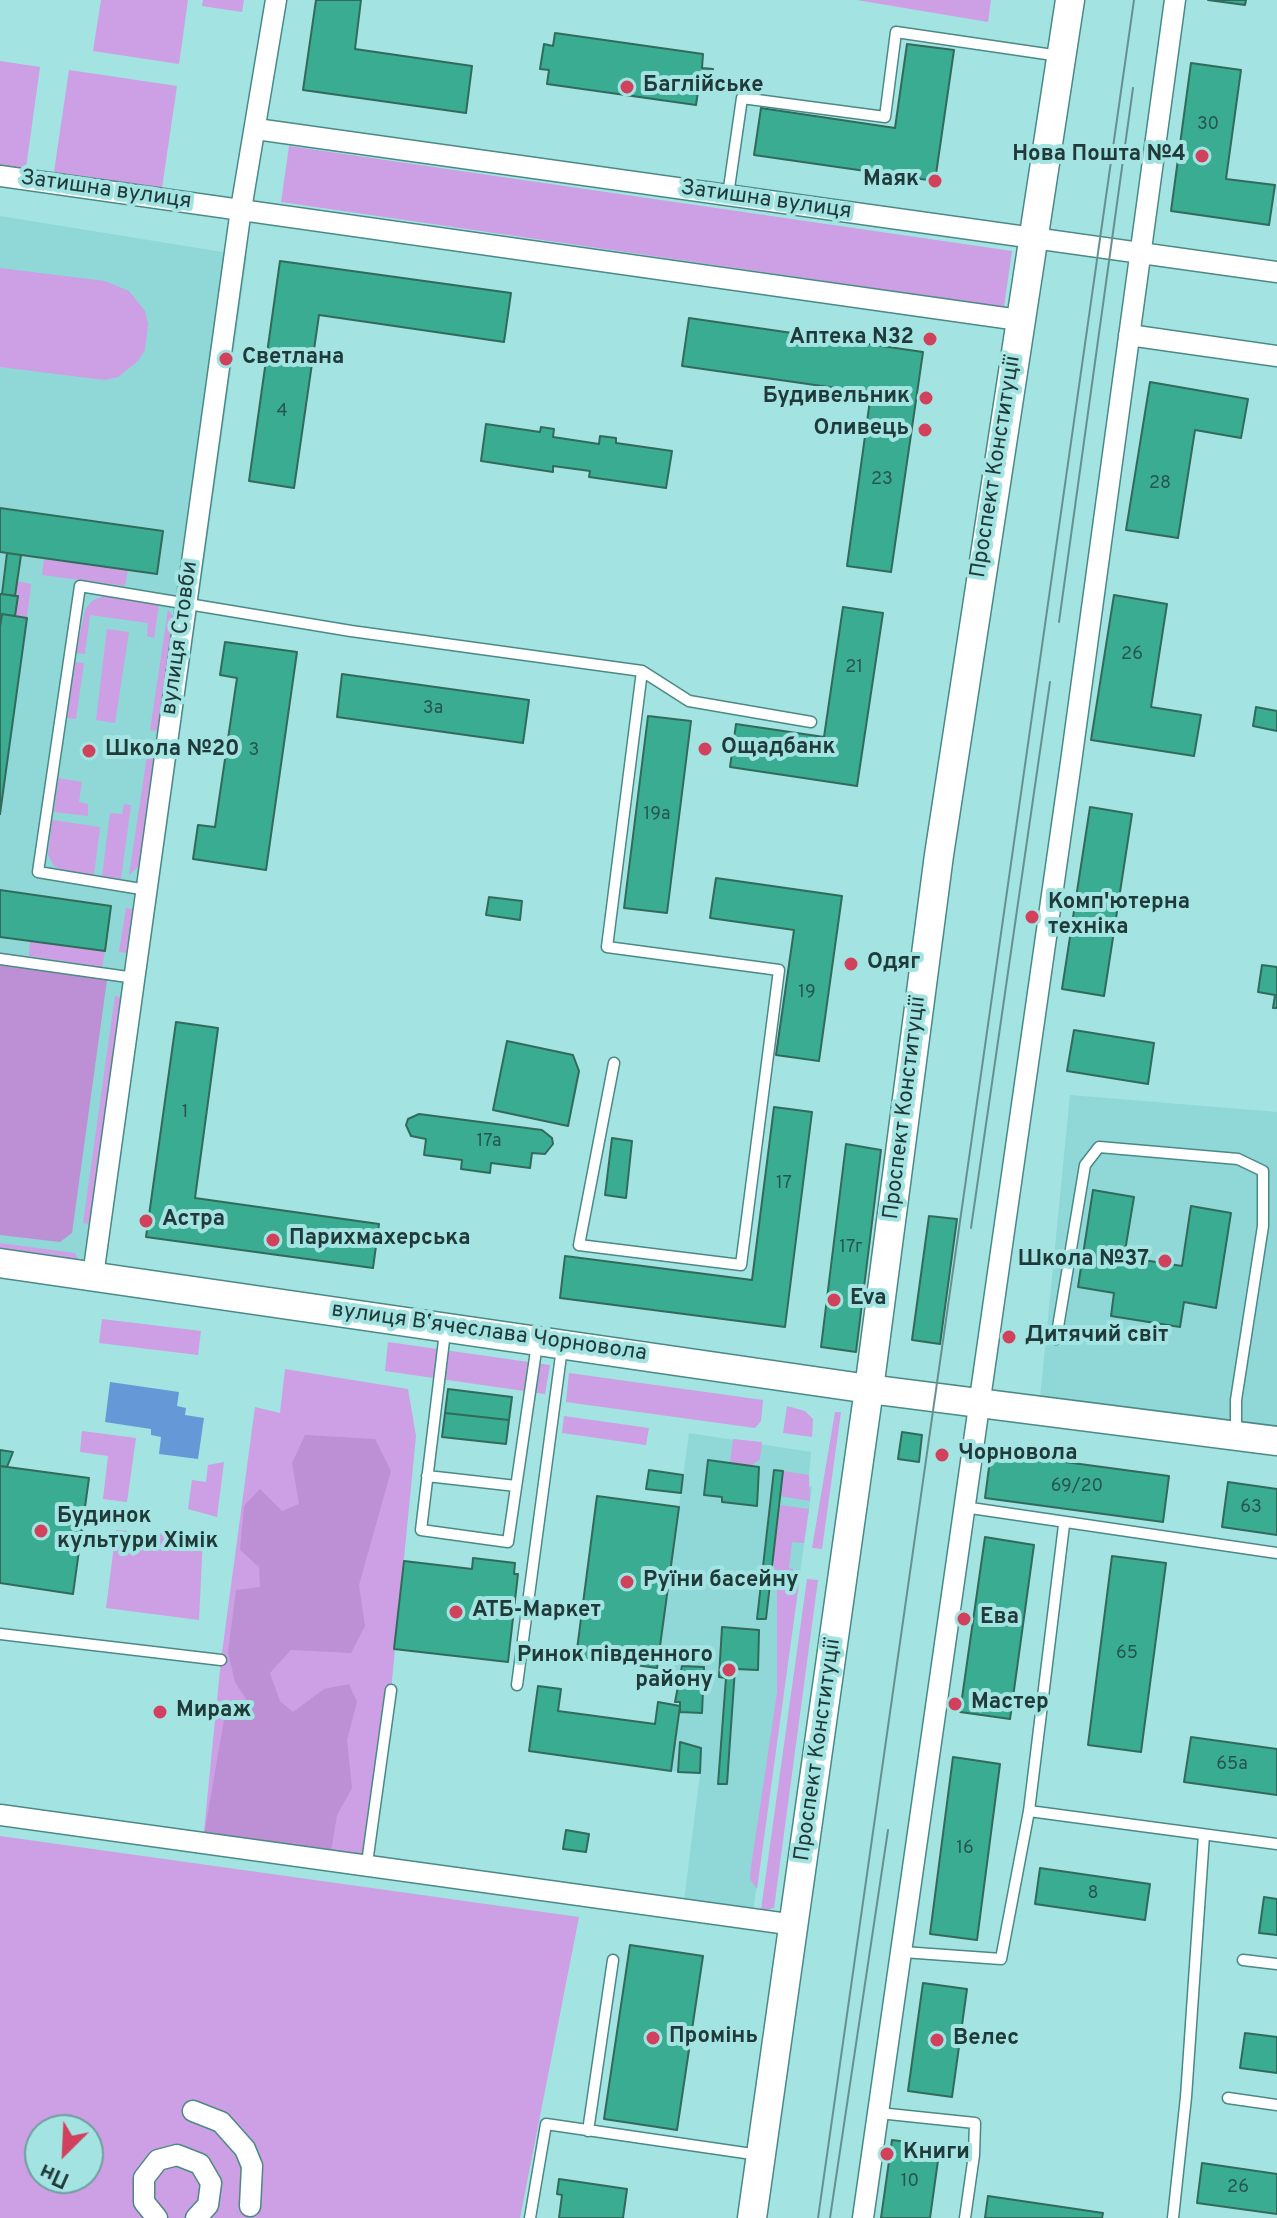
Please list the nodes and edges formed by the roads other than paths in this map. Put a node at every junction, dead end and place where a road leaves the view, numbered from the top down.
1 (276, 0) edge
2 (1070, 0) edge
3 (1175, 0) edge
4 (1062, 57) junction
5 (256, 129) junction
6 (0, 176) edge
7 (728, 195) junction
8 (241, 209) junction
9 (1034, 239) junction
10 (1140, 254) junction
11 (1277, 272) edge
12 (1019, 320) junction
13 (1129, 335) junction
14 (1277, 356) edge
15 (186, 602) junction
16 (642, 671) junction
17 (811, 722) dead end
18 (147, 890) junction
19 (0, 959) edge
20 (135, 978) junction
21 (614, 1063) dead end
22 (0, 1263) edge
23 (93, 1276) junction
24 (446, 1326) junction
25 (1056, 1339) dead end
26 (550, 1340) junction
27 (869, 1389) junction
28 (979, 1402) junction
29 (1236, 1437) junction
30 (1277, 1441) edge
31 (427, 1476) junction
32 (516, 1486) junction
33 (964, 1507) junction
34 (1064, 1525) junction
35 (1277, 1553) edge
36 (0, 1634) edge
37 (221, 1660) dead end
38 (517, 1685) dead end
39 (391, 1690) dead end
40 (1029, 1811) junction
41 (0, 1815) edge
42 (1204, 1835) junction
43 (1277, 1844) edge
44 (367, 1863) junction
45 (795, 1925) junction
46 (903, 1952) junction
47 (613, 1960) dead end
48 (1243, 1960) dead end
49 (1277, 1964) edge
50 (1228, 2098) dead end
51 (1277, 2105) edge
52 (193, 2111) dead end
53 (879, 2113) junction
54 (588, 2131) junction
55 (761, 2155) junction
56 (250, 2206) dead end
57 (157, 2218) edge
58 (196, 2218) edge
59 (530, 2218) edge
60 (752, 2218) edge
61 (863, 2218) edge
62 (965, 2218) edge
63 (1173, 2218) edge

1 - 5 street, вулиця Стовби
2 - 4 street, Проспект Конституції
3 - 10 street
4 - 7 lane
4 - 9 street, Проспект Конституції
5 - 7 street, Затишна вулиця
5 - 8 street, вулиця Стовби
6 - 8 street, Затишна вулиця
7 - 9 street, Затишна вулиця
8 - 12 street, Затишна вулиця
8 - 15 street, вулиця Стовби
9 - 10 street, Затишна вулиця
9 - 12 street, Проспект Конституції
10 - 11 street, Затишна вулиця
10 - 13 street
12 - 27 street, Проспект Конституції
13 - 14 street
13 - 28 street
15 - 16 lane
15 - 18 street, вулиця Стовби
15 - 18 lane
16 - 17 lane
16 - 21 lane
18 - 20 street, вулиця Стовби
19 - 20 lane
20 - 23 street, вулиця Стовби
22 - 23 street, вулиця Вʼячеслава Чорновола
23 - 24 street, вулиця Вʼячеслава Чорновола
24 - 26 street, вулиця Вʼячеслава Чорновола
24 - 31 lane
25 - 29 lane
26 - 27 street, вулиця Вʼячеслава Чорновола
26 - 32 lane
26 - 38 lane
27 - 28 street, вулиця Вʼячеслава Чорновола
27 - 45 street, Проспект Конституції
28 - 29 street
28 - 33 street
29 - 30 street
31 - 32 lane
31 - 32 lane
33 - 34 lane
33 - 46 street
34 - 35 lane
34 - 40 lane
36 - 37 lane
39 - 44 lane
40 - 42 lane
40 - 46 lane
41 - 44 street
42 - 43 lane
42 - 63 lane
44 - 45 street
45 - 55 street, Проспект Конституції
46 - 53 street
47 - 54 lane
48 - 49 lane
50 - 51 lane
52 - 56 street
53 - 61 street
53 - 62 lane
54 - 55 lane
54 - 59 lane
55 - 60 street, Проспект Конституції
57 - 58 street

